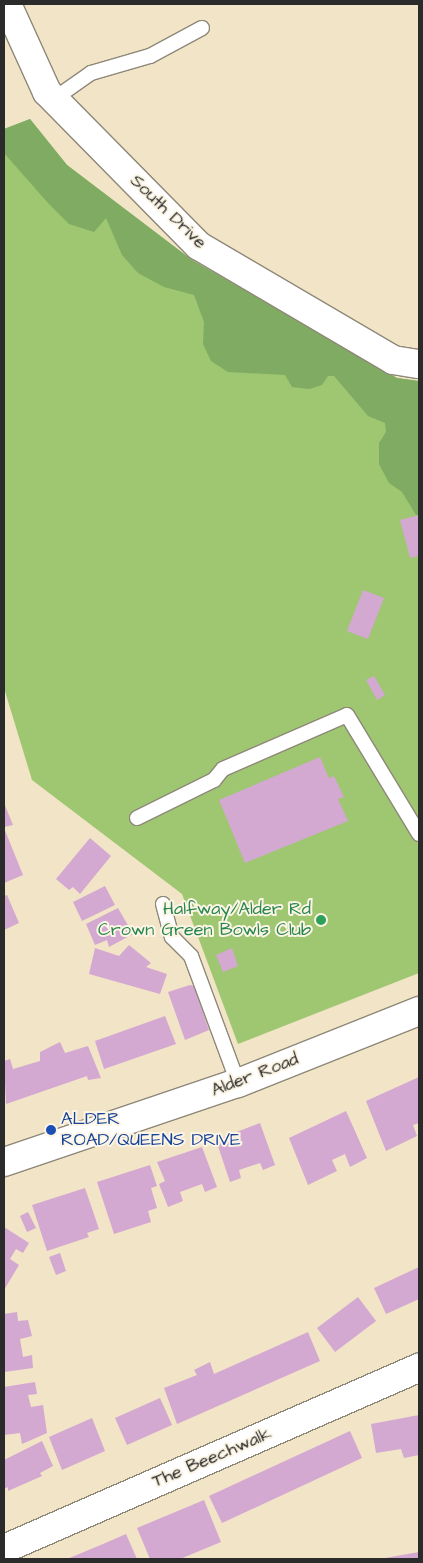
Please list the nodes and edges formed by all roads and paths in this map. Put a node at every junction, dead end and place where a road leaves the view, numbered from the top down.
1 (14, 6) edge
2 (202, 28) dead end
3 (54, 99) junction
4 (419, 364) edge
5 (137, 818) dead end
6 (419, 834) edge
7 (163, 904) dead end
8 (419, 1011) edge
9 (238, 1083) junction
10 (4, 1162) edge
11 (419, 1368) edge
12 (4, 1549) edge

1 - 3 street, South Drive
2 - 3 lane
3 - 4 street, South Drive
5 - 6 lane
7 - 9 lane
8 - 9 street, Alder Road
9 - 10 street, Alder Road
11 - 12 street, The Beechwalk

